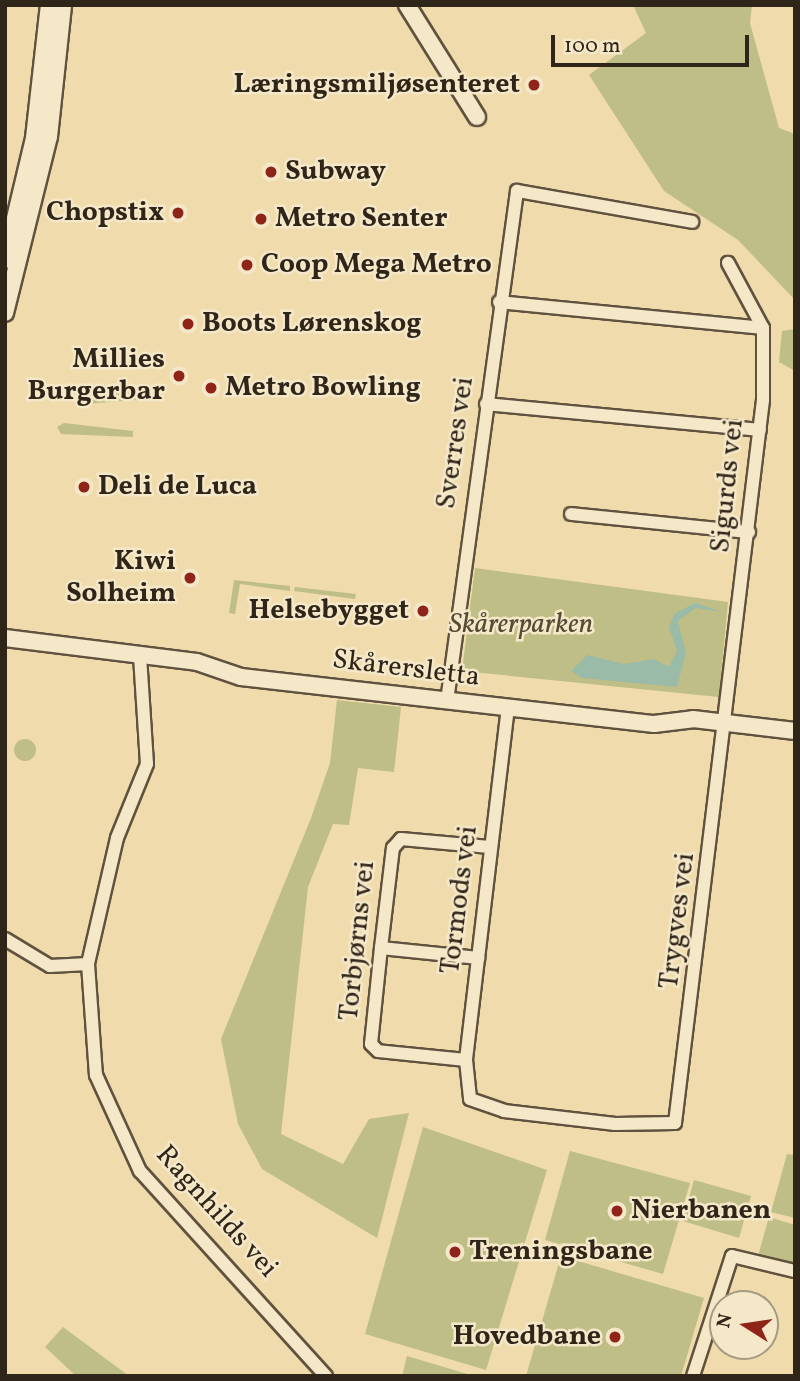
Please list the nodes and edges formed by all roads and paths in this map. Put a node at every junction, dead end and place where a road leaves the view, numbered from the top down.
1 (48, 5) edge
2 (63, 5) edge
3 (407, 5) edge
4 (477, 117) dead end
5 (692, 222) dead end
6 (5, 260) edge
7 (728, 263) dead end
8 (499, 302) junction
9 (5, 313) edge
10 (763, 328) junction
11 (486, 404) junction
12 (760, 430) junction
13 (571, 514) dead end
14 (749, 532) junction
15 (8, 641) edge
16 (140, 656) junction
17 (447, 701) junction
18 (508, 707) junction
19 (726, 723) junction
20 (795, 731) edge
21 (490, 847) junction
22 (5, 939) edge
23 (381, 948) junction
24 (478, 958) junction
25 (88, 964) junction
26 (466, 1060) junction
27 (470, 1099) joint
28 (795, 1272) edge
29 (327, 1376) edge
30 (693, 1376) edge

1 - 6 street
2 - 9 street
3 - 4 street
5 - 8 street, Sverres vei
7 - 10 street, Sigurds vei
8 - 10 street
8 - 11 street, Sverres vei
10 - 12 street, Sigurds vei
11 - 12 street
11 - 17 street, Sverres vei
12 - 14 street, Sigurds vei
13 - 14 street
14 - 19 street, Sigurds vei
15 - 16 street, Skårersletta
16 - 17 street, Skårersletta
16 - 25 street, Ragnhilds vei
17 - 18 street, Skårersletta
18 - 19 street, Skårersletta
18 - 21 street, Tormods vei
19 - 20 street, Skårersletta
19 - 27 street, Trygves vei
21 - 23 street, Torbjørns vei
21 - 24 street, Tormods vei
22 - 25 street
23 - 24 street
23 - 26 street, Torbjørns vei
24 - 26 street, Tormods vei
25 - 29 street, Ragnhilds vei
26 - 27 street, Tormods vei
28 - 30 street

